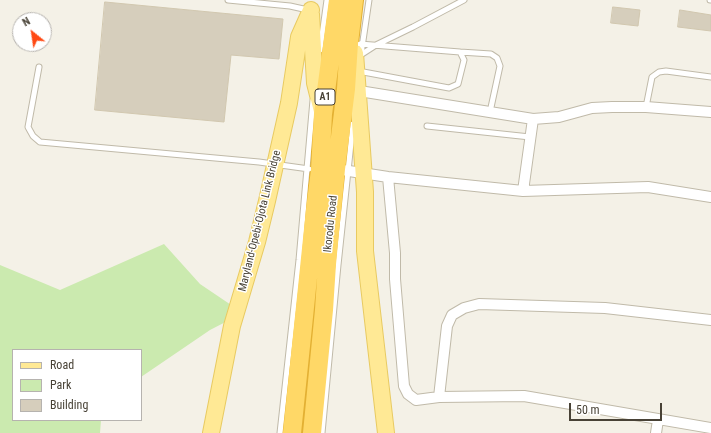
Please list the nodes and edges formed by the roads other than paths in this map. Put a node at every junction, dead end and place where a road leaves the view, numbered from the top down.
1 (228, 0) edge
2 (327, 0) edge
3 (338, 0) edge
4 (369, 0) edge
5 (464, 0) edge
6 (311, 5) edge
7 (354, 5) edge
8 (376, 45) junction
9 (460, 52) junction
10 (354, 57) junction
11 (39, 67) dead end
12 (711, 77) edge
13 (315, 83) junction
14 (351, 90) junction
15 (646, 107) junction
16 (490, 112) junction
17 (711, 112) edge
18 (323, 114) junction
19 (533, 119) junction
20 (427, 126) dead end
21 (530, 137) junction
22 (275, 164) junction
23 (328, 169) junction
24 (364, 173) junction
25 (388, 177) junction
26 (523, 191) junction
27 (711, 197) edge
28 (318, 262) junction
29 (711, 320) edge
30 (439, 397) junction
31 (658, 420) junction
32 (711, 428) edge
33 (211, 433) edge
34 (280, 433) edge
35 (292, 433) edge
36 (312, 433) edge
37 (322, 433) edge
38 (386, 433) edge
39 (656, 433) edge

1 - 6 lane
2 - 13 lane
3 - 18 highway, Ikorodu Road / A1
4 - 10 lane
5 - 8 lane
6 - 13 main road, Ikorodu Road
6 - 22 main road, Maryland-Opebi-Ojota Link Bridge
7 - 10 highway, Ikorodu Road / A1
8 - 9 lane
8 - 10 lane
8 - 10 lane
9 - 10 lane
9 - 16 lane
10 - 14 highway, Ikorodu Road / A1
11 - 22 lane
12 - 15 lane
13 - 18 main road, Ikorodu Road
13 - 23 lane
14 - 16 street
14 - 23 highway, Ikorodu Road / A1
14 - 24 main road
15 - 17 street
15 - 19 street
16 - 19 street
18 - 23 highway, Ikorodu Road / A1
19 - 21 street
20 - 21 lane
21 - 26 street
22 - 23 lane
22 - 33 main road, Maryland-Opebi-Ojota Link Bridge
23 - 24 street
23 - 28 highway, Ikorodu Road / A1
23 - 28 lane
24 - 25 street
24 - 38 main road
25 - 26 street
25 - 30 street
26 - 27 street
28 - 34 lane
28 - 35 highway, Ikorodu Road / A1
28 - 36 highway, Ikorodu Road / A1
28 - 37 lane
29 - 30 street
30 - 31 street
31 - 32 street
31 - 39 street

